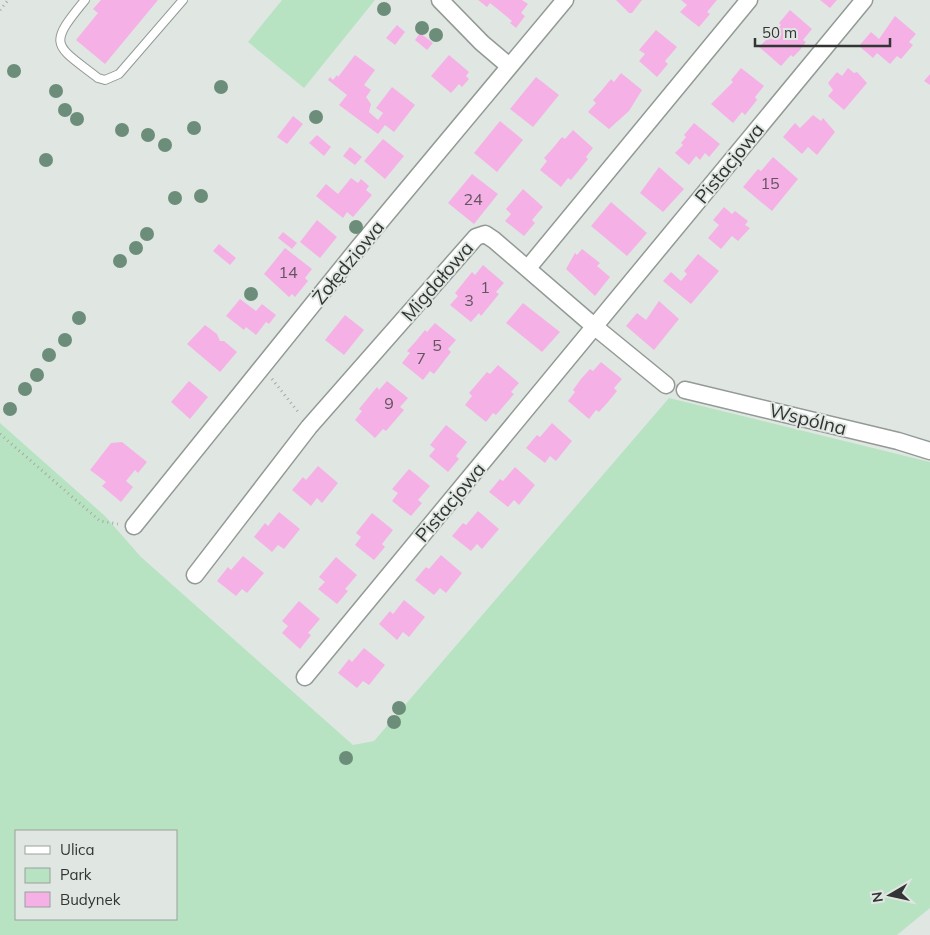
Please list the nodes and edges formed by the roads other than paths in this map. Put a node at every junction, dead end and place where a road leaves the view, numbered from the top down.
1 (85, 0) edge
2 (182, 0) edge
3 (440, 0) edge
4 (565, 0) edge
5 (749, 0) edge
6 (864, 0) edge
7 (509, 66) junction
8 (528, 268) junction
9 (595, 328) junction
10 (666, 385) dead end
11 (685, 390) dead end
12 (930, 451) edge
13 (134, 526) road end
14 (195, 575) dead end
15 (305, 677) dead end

1 - 2 lane
3 - 7 street
4 - 7 street, Żołędziowa
5 - 8 street
6 - 9 street, Pistacjowa
7 - 13 street, Żołędziowa
8 - 9 street
8 - 14 street, Migdałowa
9 - 10 street
9 - 15 street, Pistacjowa
11 - 12 street, Wspólna

